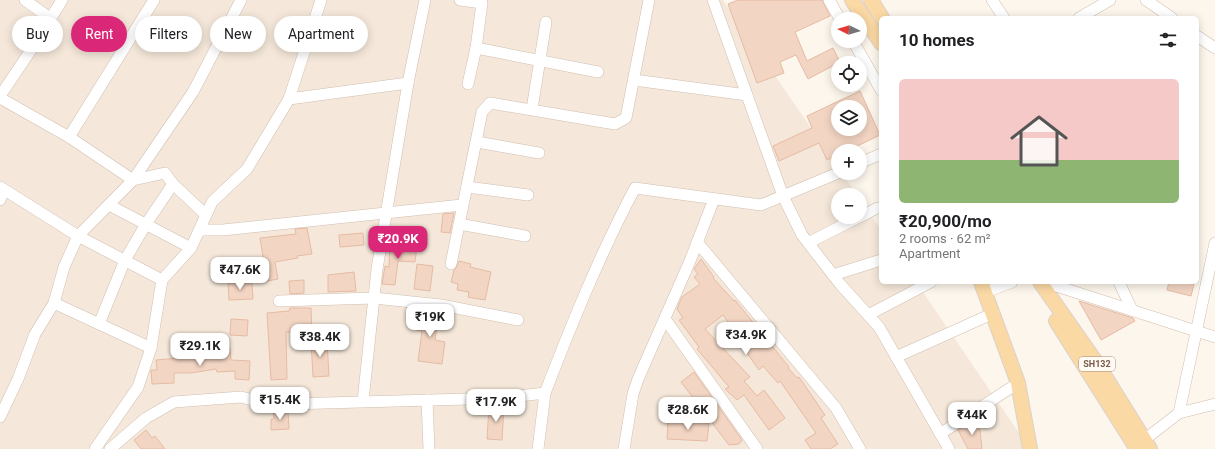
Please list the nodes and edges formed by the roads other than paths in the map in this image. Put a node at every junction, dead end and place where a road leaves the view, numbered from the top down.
1 (25, 0) edge
2 (62, 0) edge
3 (154, 0) edge
4 (241, 0) edge
5 (321, 0) edge
6 (424, 0) edge
7 (460, 0) edge
8 (649, 0) edge
9 (713, 0) edge
10 (829, 0) edge
11 (852, 0) edge
12 (871, 0) edge
13 (992, 0) edge
14 (1110, 0) edge
15 (1146, 0) edge
16 (836, 12) edge
17 (47, 16) edge
18 (53, 16) edge
19 (881, 16) edge
20 (1003, 16) edge
21 (1082, 16) edge
22 (1168, 16) edge
23 (546, 22) dead end
24 (1199, 37) edge
25 (879, 40) edge
26 (476, 48) junction
27 (857, 48) edge
28 (1215, 48) edge
29 (29, 52) edge
30 (540, 61) junction
31 (598, 72) dead end
32 (634, 80) junction
33 (408, 83) junction
34 (468, 84) dead end
35 (879, 86) edge
36 (747, 95) junction
37 (0, 97) edge
38 (289, 99) junction
39 (532, 109) junction
40 (69, 137) junction
41 (476, 142) junction
42 (539, 153) dead end
43 (879, 155) edge
44 (867, 160) edge
45 (831, 176) edge
46 (133, 180) junction
47 (173, 184) junction
48 (468, 187) junction
49 (1, 192) edge
50 (528, 194) dead end
51 (783, 196) junction
52 (714, 199) junction
53 (109, 205) junction
54 (462, 206) junction
55 (877, 208) dead end
56 (386, 213) junction
57 (867, 213) edge
58 (206, 215) junction
59 (146, 224) junction
60 (459, 224) junction
61 (846, 224) edge
62 (199, 230) junction
63 (78, 236) junction
64 (525, 236) dead end
65 (697, 242) junction
66 (808, 243) junction
67 (1215, 243) edge
68 (191, 248) junction
69 (125, 260) junction
70 (879, 261) edge
71 (451, 264) dead end
72 (834, 275) junction
73 (162, 280) junction
74 (928, 284) edge
75 (1001, 284) edge
76 (1032, 284) edge
77 (1041, 284) edge
78 (1062, 284) edge
79 (1120, 284) edge
80 (984, 287) edge
81 (374, 298) junction
82 (279, 301) dead end
83 (54, 303) junction
84 (1132, 310) junction
85 (994, 313) junction
86 (868, 315) junction
87 (664, 319) junction
88 (518, 320) dead end
89 (98, 324) junction
90 (1196, 332) junction
91 (1215, 338) edge
92 (151, 348) junction
93 (896, 357) junction
94 (1018, 383) junction
95 (545, 393) junction
96 (427, 400) junction
97 (363, 401) junction
98 (1215, 404) edge
99 (1179, 413) junction
100 (0, 417) edge
101 (940, 434) junction
102 (1144, 446) edge
103 (95, 449) edge
104 (110, 449) edge
105 (429, 449) edge
106 (538, 449) edge
107 (624, 449) edge
108 (757, 449) edge
109 (860, 449) edge
110 (949, 449) edge
111 (1030, 449) edge

1 - 17 street
2 - 18 street
3 - 40 street
4 - 46 street
5 - 38 street
6 - 33 street
7 - 26 street
8 - 32 street
9 - 36 street
10 - 16 street
11 - 25 main road
12 - 19 main road
13 - 20 street
14 - 21 street
15 - 22 street
23 - 30 street
24 - 28 street
26 - 30 street
26 - 34 street
27 - 35 street
29 - 37 street
30 - 31 street
30 - 39 street
32 - 36 street
32 - 39 street
33 - 38 street
33 - 56 street
36 - 51 street
37 - 40 street
38 - 58 street
39 - 41 street
40 - 46 street
41 - 42 street
41 - 48 street
43 - 44 street
45 - 51 street
46 - 47 street
46 - 53 street
47 - 58 street
47 - 59 street
48 - 50 street
48 - 54 street
49 - 63 street
51 - 52 street
51 - 66 street
52 - 65 street
52 - 95 street
53 - 59 street
53 - 63 street
54 - 56 street
54 - 60 street
55 - 57 street
56 - 62 street
56 - 81 street
58 - 62 street
59 - 68 street
59 - 69 street
60 - 64 street
60 - 71 street
61 - 66 street
62 - 68 street
63 - 69 street
63 - 83 street
65 - 87 street
65 - 109 street
66 - 72 street
67 - 90 street
68 - 73 street
69 - 73 street
69 - 89 street
70 - 72 street
72 - 86 street
73 - 92 street
74 - 86 street
75 - 80 street
76 - 102 main road
77 - 102 main road, SH132
78 - 84 street
79 - 84 street
80 - 85 main road
81 - 82 street
81 - 88 street
81 - 97 street
83 - 89 street
83 - 100 street
84 - 90 street
85 - 93 street
85 - 94 main road
86 - 93 street
87 - 107 street
87 - 108 street
89 - 92 street
90 - 91 street
90 - 99 street
92 - 103 street
93 - 101 street
94 - 101 street
94 - 111 main road
95 - 96 street
95 - 106 street
96 - 97 street
96 - 105 street
97 - 104 street
98 - 99 street
99 - 102 street
101 - 110 street

